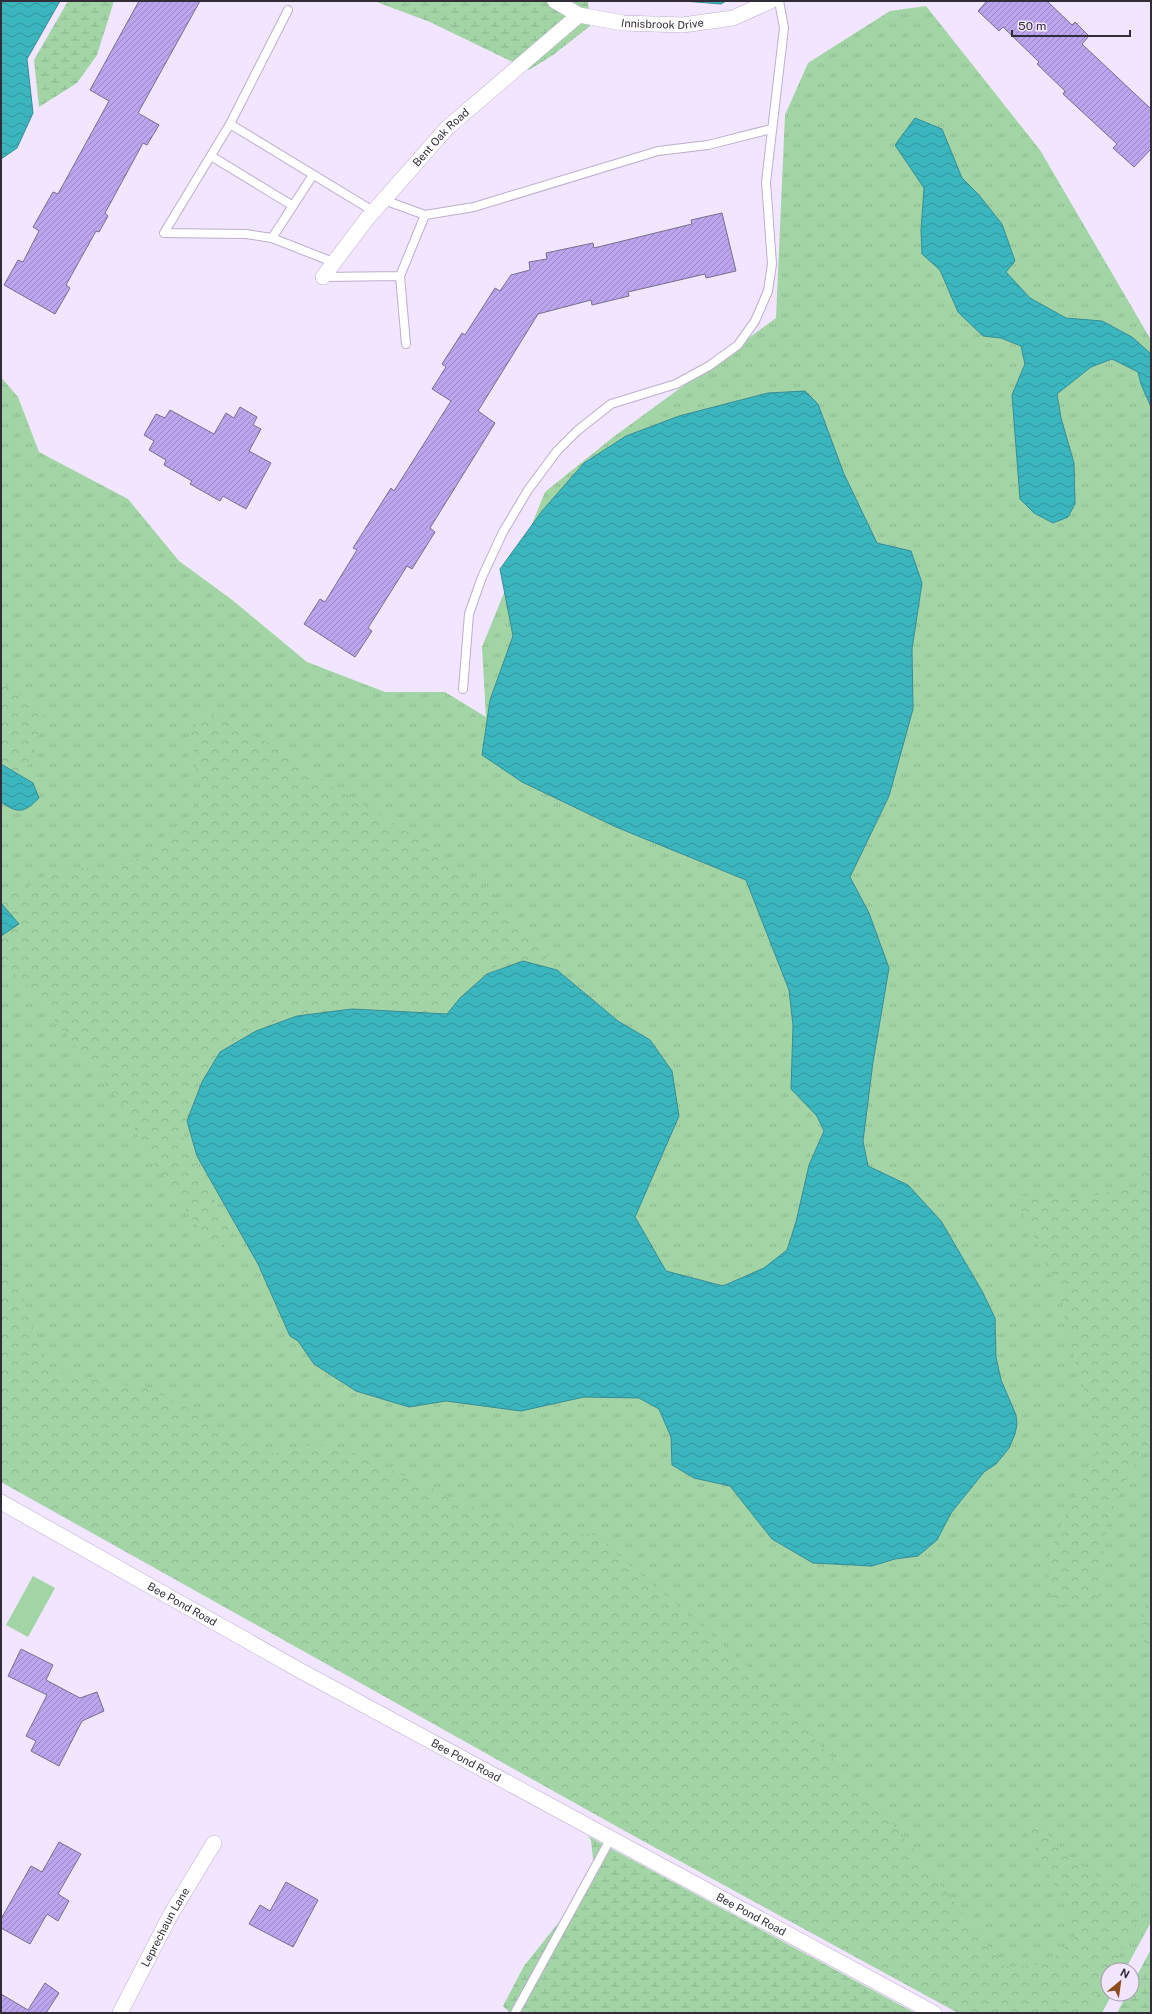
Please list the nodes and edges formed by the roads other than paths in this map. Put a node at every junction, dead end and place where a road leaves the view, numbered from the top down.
1 (555, 1) edge
2 (771, 1) edge
3 (779, 1) edge
4 (288, 10) dead end
5 (579, 15) junction
6 (230, 124) junction
7 (771, 129) junction
8 (211, 156) junction
9 (313, 175) junction
10 (384, 200) junction
11 (293, 206) junction
12 (374, 211) junction
13 (425, 215) junction
14 (272, 238) junction
15 (333, 262) junction
16 (400, 276) junction
17 (323, 278) joint
18 (406, 344) dead end
19 (463, 689) dead end
20 (1, 1502) edge
21 (610, 1838) junction
22 (214, 1843) dead end
23 (120, 2013) edge
24 (516, 2013) edge
25 (934, 2013) edge

1 - 5 street, Innisbrook Drive
2 - 5 street, Innisbrook Drive
3 - 7 lane
4 - 6 lane
5 - 10 street, Bent Oak Road
6 - 8 lane
6 - 9 lane
7 - 13 lane
7 - 19 lane
8 - 11 lane
8 - 14 lane
9 - 11 lane
9 - 12 lane
10 - 12 street, Bent Oak Road
10 - 13 lane
11 - 14 lane
12 - 15 street, Bent Oak Road
13 - 16 lane
14 - 15 lane
15 - 17 street, Bent Oak Road
16 - 17 lane
16 - 18 lane
20 - 21 street, Bee Pond Road
21 - 24 lane
21 - 25 street, Bee Pond Road
22 - 23 street, Leprechaun Lane

